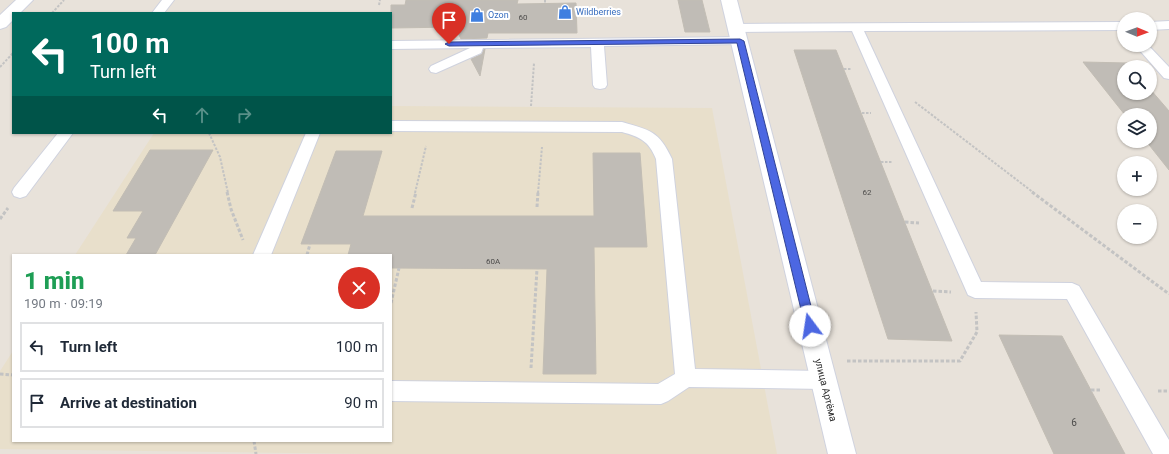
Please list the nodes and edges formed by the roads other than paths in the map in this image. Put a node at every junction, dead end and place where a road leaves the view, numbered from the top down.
1 (25, 0) edge
2 (168, 0) edge
3 (729, 0) edge
4 (12, 12) edge
5 (12, 12) edge
6 (159, 12) edge
7 (0, 24) edge
8 (1169, 25) edge
9 (1117, 26) edge
10 (1157, 26) edge
11 (856, 27) junction
12 (738, 35) junction
13 (597, 43) junction
14 (477, 44) junction
15 (392, 45) edge
16 (1148, 52) edge
17 (436, 69) dead end
18 (1169, 75) edge
19 (600, 84) dead end
20 (392, 126) edge
21 (65, 134) edge
22 (313, 134) edge
23 (20, 192) dead end
24 (262, 254) edge
25 (822, 371) junction
26 (686, 378) junction
27 (392, 391) edge
28 (842, 454) edge
29 (1165, 454) edge

1 - 5 street
2 - 6 lane
3 - 12 street, улица Артёма
4 - 7 street
8 - 10 lane
9 - 11 lane
11 - 12 lane
11 - 29 lane
12 - 13 lane
12 - 25 street, улица Артёма
13 - 14 lane
13 - 19 lane
14 - 15 lane
14 - 17 lane
16 - 18 lane
20 - 26 lane
21 - 23 lane
22 - 24 lane
25 - 26 lane
25 - 28 street, улица Артёма
26 - 27 lane

